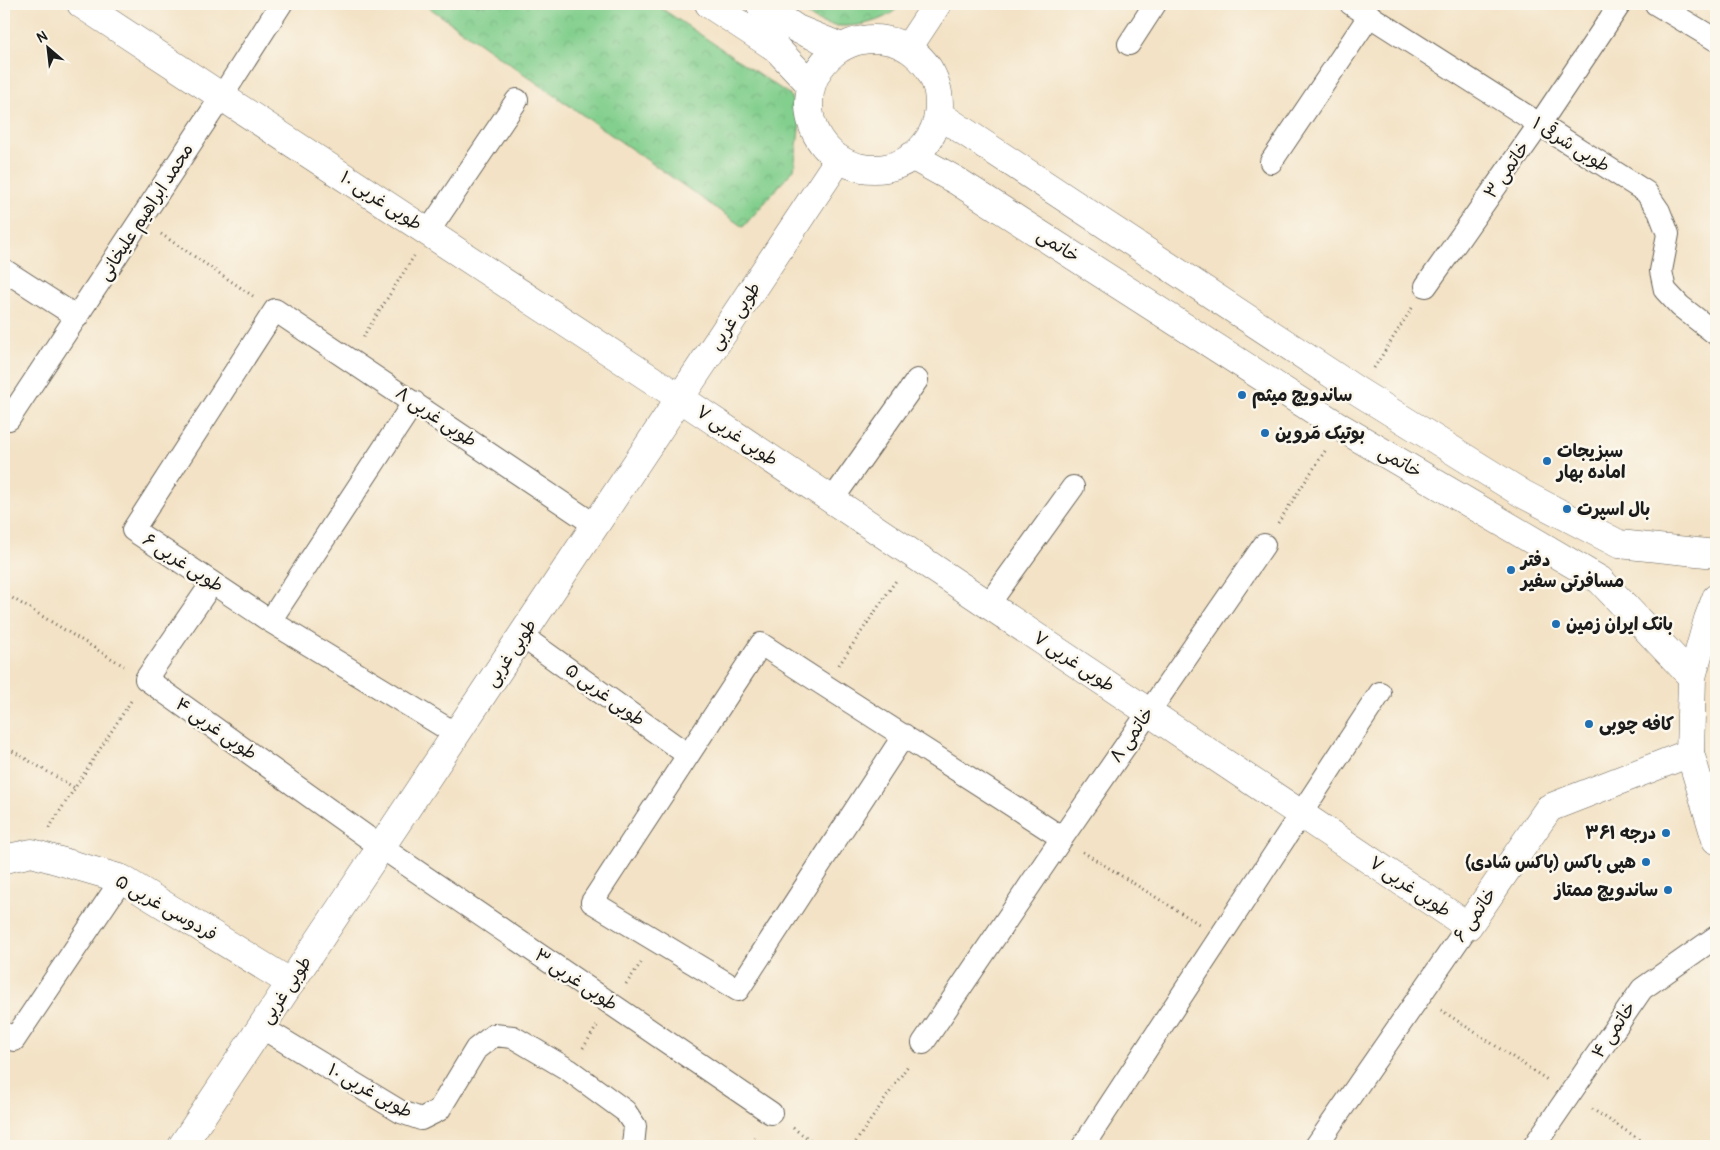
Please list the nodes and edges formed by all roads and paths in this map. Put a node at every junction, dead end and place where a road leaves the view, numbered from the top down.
1 (81, 4) edge
2 (281, 4) edge
3 (709, 4) edge
4 (760, 4) edge
5 (937, 4) edge
6 (1155, 4) edge
7 (1620, 4) edge
8 (1656, 4) edge
9 (1361, 9) edge
10 (1716, 40) edge
11 (1129, 44) dead end
12 (841, 47) junction
13 (908, 48) junction
14 (811, 85) junction
15 (222, 96) junction
16 (518, 100) dead end
17 (938, 114) junction
18 (1539, 125) junction
19 (912, 156) junction
20 (839, 159) junction
21 (1271, 162) dead end
22 (140, 220) junction
23 (428, 232) junction
24 (4, 270) edge
25 (1426, 286) joint
26 (275, 310) junction
27 (77, 317) junction
28 (1716, 334) edge
29 (349, 359) junction
30 (917, 380) dead end
31 (1359, 392) junction
32 (680, 398) junction
33 (414, 402) junction
34 (9, 419) dead end
35 (1340, 427) junction
36 (1073, 487) dead end
37 (832, 500) junction
38 (596, 525) junction
39 (1264, 545) joint
40 (913, 554) junction
41 (1716, 554) edge
42 (212, 583) junction
43 (4, 593) edge
44 (1716, 598) edge
45 (988, 605) junction
46 (270, 620) junction
47 (522, 636) junction
48 (1692, 677) junction
49 (146, 679) junction
50 (825, 686) junction
51 (1380, 693) dead end
52 (1148, 712) junction
53 (456, 734) junction
54 (904, 735) junction
55 (4, 746) edge
56 (1690, 753) junction
57 (688, 755) junction
58 (75, 788) junction
59 (1301, 814) junction
60 (1062, 838) junction
61 (1716, 840) edge
62 (381, 847) junction
63 (32, 853) junction
64 (4, 859) edge
65 (122, 879) junction
66 (1468, 926) junction
67 (1220, 937) junction
68 (1716, 937) edge
69 (291, 983) junction
70 (1420, 996) junction
71 (261, 1027) junction
72 (4, 1033) edge
73 (923, 1043) joint
74 (1570, 1095) junction
75 (771, 1113) joint
76 (182, 1146) edge
77 (633, 1146) edge
78 (819, 1146) edge
79 (853, 1146) edge
80 (1084, 1146) edge
81 (1316, 1146) edge
82 (1534, 1146) edge
83 (1650, 1146) edge

1 - 15 street, طوبی غربی ۱۰
2 - 15 street, محمد ابراهیم علیخانی
3 - 14 street
4 - 12 street
5 - 13 street
6 - 11 street
7 - 18 street, خاتمی ۳
8 - 10 street
9 - 18 street, طوبی شرقی ۱
9 - 21 street
12 - 13 street
12 - 14 street
13 - 17 street
14 - 20 street
15 - 22 street, محمد ابراهیم علیخانی
15 - 23 street, طوبی غربی ۱۰
16 - 23 street
17 - 19 street
17 - 31 street
18 - 25 street, خاتمی ۳
18 - 28 street, طوبی شرقی ۱
19 - 20 street
19 - 35 street, خاتمی
20 - 32 street, طوبی غربی
22 - 26 path
22 - 27 street, محمد ابراهیم علیخانی
23 - 29 path
23 - 32 street, طوبی غربی ۱۰
24 - 27 street
25 - 31 path
26 - 29 street, طوبی غربی ۸
26 - 42 street, طوبی غربی ۶
27 - 34 street, محمد ابراهیم علیخانی
29 - 33 street, طوبی غربی ۸
30 - 37 street
31 - 41 street
32 - 37 street, طوبی غربی ۷
32 - 38 street, طوبی غربی
33 - 38 street, طوبی غربی ۸
33 - 46 street
35 - 39 path
35 - 48 street, خاتمی
36 - 45 street
37 - 40 street, طوبی غربی ۷
38 - 47 street, طوبی غربی
39 - 52 street, خاتمی ۸
40 - 45 street, طوبی غربی ۷
40 - 50 path
42 - 46 street, طوبی غربی ۶
42 - 49 street
43 - 49 path
44 - 48 street
45 - 52 street, طوبی غربی ۷
46 - 53 street, طوبی غربی ۶
47 - 53 street, طوبی غربی
47 - 57 street, طوبی غربی ۵
48 - 56 street
49 - 58 path
49 - 62 street, طوبی غربی ۴
50 - 54 street
50 - 57 street
51 - 59 street
52 - 59 street, طوبی غربی ۷
52 - 60 street, خاتمی ۸
53 - 62 street, طوبی غربی
54 - 57 street
54 - 60 street
55 - 58 path
56 - 61 street
56 - 66 street, خاتمی ۶
58 - 63 path
59 - 66 street, طوبی غربی ۷
59 - 67 street
60 - 67 path
60 - 73 street, خاتمی ۸
62 - 69 street, طوبی غربی
62 - 75 street, طوبی غربی ۳
63 - 64 street, فردوسی غربی ۵
63 - 65 street, فردوسی غربی ۵
65 - 69 street, فردوسی غربی ۵
65 - 72 street
66 - 70 street, خاتمی ۶
67 - 80 street
68 - 74 street, خاتمی ۴
69 - 71 street, طوبی غربی
70 - 74 path
70 - 81 street, خاتمی ۶
71 - 76 street, طوبی غربی
71 - 77 street, طوبی غربی ۱۰
73 - 79 path
74 - 82 street, خاتمی ۴
74 - 83 path
75 - 78 path

